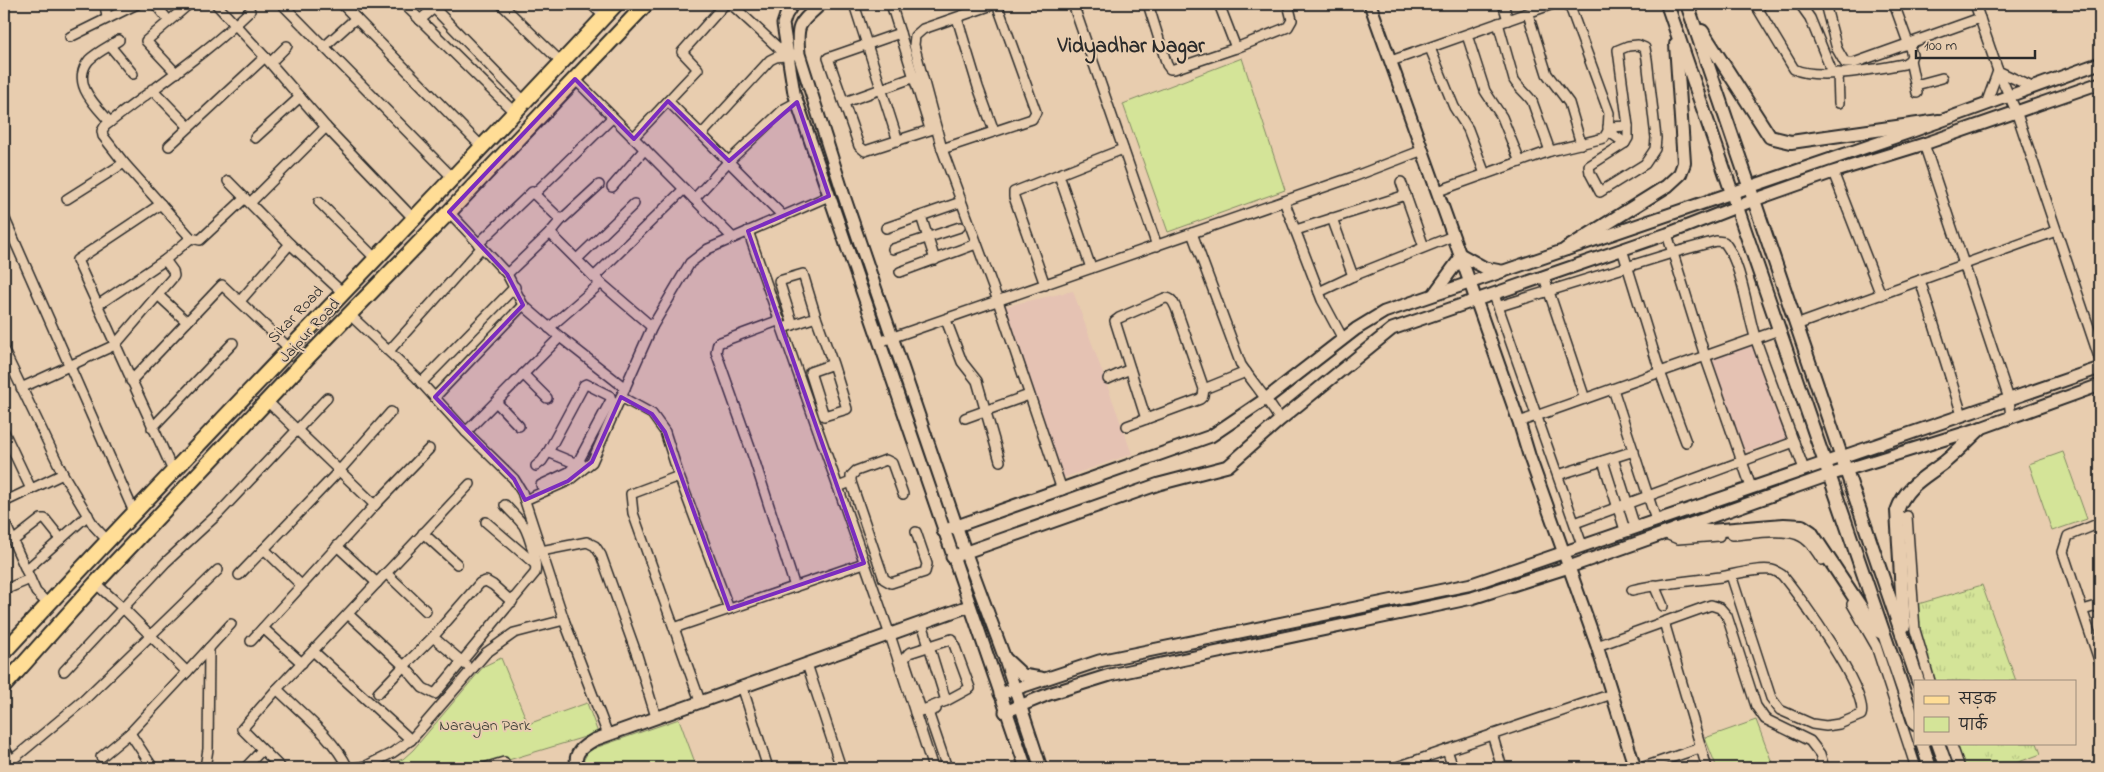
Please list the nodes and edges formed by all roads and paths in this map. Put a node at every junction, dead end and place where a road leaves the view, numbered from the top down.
1 (105, 4) edge
2 (138, 4) edge
3 (155, 4) edge
4 (189, 4) edge
5 (216, 4) edge
6 (282, 4) edge
7 (342, 4) edge
8 (404, 4) edge
9 (500, 4) edge
10 (592, 4) edge
11 (616, 4) edge
12 (646, 4) edge
13 (725, 4) edge
14 (732, 4) edge
15 (821, 4) edge
16 (856, 4) edge
17 (891, 4) edge
18 (996, 4) edge
19 (1073, 4) edge
20 (1148, 4) edge
21 (1219, 4) edge
22 (1288, 4) edge
23 (1370, 4) edge
24 (1502, 4) edge
25 (1553, 4) edge
26 (1569, 4) edge
27 (1667, 4) edge
28 (1755, 4) edge
29 (1800, 4) edge
30 (1825, 4) edge
31 (1894, 4) edge
32 (1975, 4) edge
33 (789, 5) edge
34 (437, 6) edge
35 (1689, 9) edge
36 (250, 11) dead end
37 (1528, 14) junction
38 (604, 16) junction
39 (107, 18) junction
40 (356, 18) junction
41 (958, 18) junction
42 (1980, 18) junction
43 (420, 20) junction
44 (803, 20) junction
45 (1508, 20) junction
46 (169, 21) junction
47 (1498, 23) junction
48 (236, 25) junction
49 (1675, 26) junction
50 (900, 33) junction
51 (1467, 34) junction
52 (70, 37) dead end
53 (119, 40) dead end
54 (1908, 43) junction
55 (868, 45) junction
56 (110, 46) junction
57 (287, 46) dead end
58 (324, 47) junction
59 (1236, 48) junction
60 (1430, 48) junction
61 (799, 54) junction
62 (786, 55) junction
63 (268, 59) junction
64 (1910, 60) junction
65 (562, 62) junction
66 (1391, 62) junction
67 (2100, 63) edge
68 (176, 72) junction
69 (1998, 72) junction
70 (1834, 73) junction
71 (133, 74) dead end
72 (915, 77) junction
73 (1942, 78) dead end
74 (574, 79) junction
75 (2100, 83) edge
76 (2032, 87) junction
77 (152, 88) junction
78 (883, 89) junction
79 (2008, 95) junction
80 (300, 97) junction
81 (668, 101) junction
82 (525, 102) junction
83 (797, 102) junction
84 (845, 102) junction
85 (1839, 103) dead end
86 (1986, 104) junction
87 (2016, 111) junction
88 (515, 113) junction
89 (612, 118) junction
90 (1939, 121) junction
91 (110, 122) junction
92 (326, 126) junction
93 (1628, 126) junction
94 (189, 127) junction
95 (933, 128) junction
96 (1608, 129) junction
97 (994, 130) junction
98 (702, 134) junction
99 (255, 138) dead end
100 (633, 138) junction
101 (898, 141) junction
102 (1625, 143) junction
103 (1581, 144) junction
104 (1924, 144) junction
105 (169, 146) dead end
106 (482, 148) junction
107 (645, 149) junction
108 (942, 149) junction
109 (1124, 149) junction
110 (1423, 150) junction
111 (1550, 151) junction
112 (729, 160) junction
113 (1520, 162) junction
114 (124, 163) junction
115 (1833, 172) junction
116 (1485, 174) junction
117 (1060, 175) junction
118 (452, 178) junction
119 (228, 181) dead end
120 (1401, 182) dead end
121 (599, 184) dead end
122 (612, 187) dead end
123 (1749, 187) junction
124 (684, 188) junction
125 (1438, 191) junction
126 (1732, 192) junction
127 (534, 194) junction
128 (1406, 195) junction
129 (828, 196) junction
130 (67, 199) dead end
131 (694, 199) junction
132 (1284, 200) junction
133 (1754, 200) junction
134 (247, 201) junction
135 (319, 202) dead end
136 (961, 202) junction
137 (161, 204) junction
138 (634, 204) dead end
139 (1736, 208) junction
140 (449, 212) junction
141 (783, 216) junction
142 (921, 216) junction
143 (4, 217) edge
144 (413, 218) junction
145 (1332, 218) junction
146 (561, 220) junction
147 (960, 227) dead end
148 (886, 228) dead end
149 (1296, 230) junction
150 (748, 231) junction
151 (2056, 231) junction
152 (550, 233) junction
153 (1192, 233) junction
154 (1667, 234) junction
155 (1453, 236) junction
156 (191, 238) junction
157 (733, 238) junction
158 (927, 238) junction
159 (290, 244) junction
160 (976, 244) junction
161 (480, 245) junction
162 (1157, 246) junction
163 (1424, 247) junction
164 (893, 249) dead end
165 (1566, 249) junction
166 (1622, 249) junction
167 (1672, 253) junction
168 (1460, 256) junction
169 (375, 258) junction
170 (165, 260) junction
171 (577, 260) junction
172 (935, 260) junction
173 (1965, 264) junction
174 (1626, 266) junction
175 (1091, 268) junction
176 (1502, 271) junction
177 (900, 272) dead end
178 (507, 274) junction
179 (1352, 276) junction
180 (1544, 277) junction
181 (597, 280) junction
182 (1920, 280) junction
183 (1470, 282) junction
184 (1045, 285) junction
185 (515, 287) junction
186 (1549, 290) junction
187 (342, 292) junction
188 (1319, 292) junction
189 (1433, 295) junction
190 (1881, 295) junction
191 (158, 296) junction
192 (1497, 300) junction
193 (240, 301) junction
194 (998, 301) junction
195 (1476, 301) junction
196 (98, 305) junction
197 (523, 305) junction
198 (349, 314) junction
199 (816, 317) junction
200 (946, 320) junction
201 (187, 322) junction
202 (781, 324) junction
203 (793, 325) junction
204 (1796, 325) junction
205 (652, 326) junction
206 (549, 328) junction
207 (1780, 330) junction
208 (2090, 330) junction
209 (560, 337) junction
210 (893, 337) junction
211 (1756, 338) junction
212 (2100, 338) edge
213 (1343, 339) junction
214 (879, 342) junction
215 (233, 343) dead end
216 (115, 345) junction
217 (289, 348) junction
218 (389, 351) junction
219 (4, 352) edge
220 (1705, 356) junction
221 (2100, 360) edge
222 (833, 364) junction
223 (69, 366) junction
224 (2100, 368) edge
225 (1130, 370) junction
226 (1246, 372) junction
227 (1660, 372) junction
228 (523, 374) junction
229 (1108, 379) dead end
230 (131, 381) junction
231 (421, 383) junction
232 (2100, 385) edge
233 (22, 388) junction
234 (625, 388) junction
235 (1204, 389) junction
236 (1613, 389) junction
237 (1029, 395) junction
238 (435, 397) junction
239 (621, 397) junction
240 (327, 398) dead end
241 (547, 398) dead end
242 (1267, 398) junction
243 (1585, 399) junction
244 (2009, 399) junction
245 (267, 401) junction
246 (496, 402) junction
247 (985, 410) junction
248 (391, 412) dead end
249 (1962, 415) junction
250 (1538, 416) junction
251 (965, 418) dead end
252 (2011, 418) junction
253 (1146, 419) junction
254 (1280, 420) junction
255 (1519, 422) junction
256 (519, 426) dead end
257 (1127, 426) dead end
258 (152, 428) junction
259 (1981, 428) junction
260 (296, 430) junction
261 (4, 432) edge
262 (466, 432) junction
263 (1686, 442) dead end
264 (1794, 442) junction
265 (429, 448) dead end
266 (1634, 451) junction
267 (548, 452) junction
268 (1841, 457) junction
269 (1612, 458) junction
270 (1000, 461) dead end
271 (1603, 461) junction
272 (1742, 461) junction
273 (1825, 462) junction
274 (577, 464) junction
275 (536, 466) dead end
276 (589, 466) junction
277 (1804, 469) junction
278 (339, 470) junction
279 (1845, 470) junction
280 (172, 471) junction
281 (63, 474) junction
282 (1558, 475) junction
283 (1829, 475) junction
284 (679, 476) junction
285 (851, 482) junction
286 (470, 484) dead end
287 (541, 485) dead end
288 (838, 486) junction
289 (1751, 487) junction
290 (31, 489) junction
291 (1062, 490) junction
292 (903, 494) dead end
293 (1649, 496) junction
294 (525, 500) junction
295 (4, 502) edge
296 (505, 504) dead end
297 (1628, 504) junction
298 (375, 505) junction
299 (1618, 508) junction
300 (134, 512) junction
301 (88, 516) junction
302 (1907, 516) dead end
303 (1656, 520) junction
304 (4, 521) edge
305 (486, 522) dead end
306 (1575, 523) junction
307 (2100, 523) edge
308 (958, 525) junction
309 (1630, 529) junction
310 (943, 531) junction
311 (1670, 531) junction
312 (916, 532) dead end
313 (423, 533) junction
314 (61, 539) junction
315 (107, 540) junction
316 (13, 541) junction
317 (1582, 545) junction
318 (338, 546) junction
319 (264, 549) junction
320 (541, 551) junction
321 (965, 551) junction
322 (1564, 551) junction
323 (952, 557) junction
324 (864, 563) junction
325 (457, 564) dead end
326 (536, 564) junction
327 (1568, 567) junction
328 (218, 570) dead end
329 (386, 573) junction
330 (28, 575) junction
331 (239, 575) dead end
332 (1732, 575) junction
333 (95, 583) junction
334 (377, 583) junction
335 (1654, 585) junction
336 (301, 586) junction
337 (795, 586) junction
338 (4, 590) edge
339 (1632, 590) dead end
340 (512, 602) junction
341 (48, 604) junction
342 (2100, 605) edge
343 (969, 606) junction
344 (1663, 606) dead end
345 (123, 608) junction
346 (729, 609) junction
347 (2083, 610) junction
348 (426, 611) dead end
349 (348, 614) junction
350 (564, 620) junction
351 (1664, 622) junction
352 (231, 624) dead end
353 (922, 624) junction
354 (263, 628) junction
355 (674, 628) junction
356 (1884, 634) junction
357 (150, 635) junction
358 (890, 635) junction
359 (433, 637) junction
360 (251, 641) dead end
361 (1905, 642) junction
362 (929, 646) junction
363 (1597, 646) junction
364 (209, 648) junction
365 (313, 651) junction
366 (4, 652) edge
367 (1004, 656) junction
368 (462, 662) junction
369 (302, 663) junction
370 (2100, 663) edge
371 (808, 664) junction
372 (404, 666) junction
373 (470, 669) junction
374 (64, 671) dead end
375 (187, 672) junction
376 (1044, 678) junction
377 (1918, 680) edge
378 (1930, 680) edge
379 (4, 686) edge
380 (742, 686) junction
381 (1014, 688) junction
382 (277, 689) junction
383 (1768, 690) junction
384 (378, 693) dead end
385 (1000, 694) junction
386 (1048, 694) junction
387 (1612, 694) junction
388 (1752, 694) junction
389 (968, 697) dead end
390 (700, 701) junction
391 (946, 701) junction
392 (1020, 705) junction
393 (1006, 712) junction
394 (920, 713) junction
395 (656, 717) junction
396 (1914, 721) edge
397 (1025, 722) junction
398 (130, 733) junction
399 (1492, 734) junction
400 (608, 735) junction
401 (411, 740) junction
402 (1922, 744) edge
403 (1938, 744) edge
404 (1951, 744) edge
405 (1700, 748) junction
406 (4, 750) edge
407 (262, 750) junction
408 (1447, 750) junction
409 (101, 757) dead end
410 (944, 757) junction
411 (13, 765) edge
412 (932, 766) edge
413 (153, 768) edge
414 (205, 768) edge
415 (245, 768) edge
416 (281, 768) edge
417 (348, 768) edge
418 (355, 768) edge
419 (484, 768) edge
420 (506, 768) edge
421 (578, 768) edge
422 (768, 768) edge
423 (841, 768) edge
424 (948, 768) edge
425 (1026, 768) edge
426 (1041, 768) edge
427 (1394, 768) edge
428 (1453, 768) edge
429 (1502, 768) edge
430 (1635, 768) edge
431 (1641, 768) edge
432 (1707, 768) edge
433 (1824, 768) edge
434 (1916, 768) edge
435 (1930, 768) edge
436 (1947, 768) edge
437 (1960, 768) edge

1 - 39 street
2 - 39 street
3 - 46 street
4 - 46 street
5 - 48 street
6 - 58 street
7 - 40 street
8 - 43 street
9 - 65 street
10 - 38 street
11 - 38 main road, Sikar Road
12 - 74 main road, Jaipur Road
13 - 81 street
14 - 62 street
15 - 44 street
16 - 55 street
17 - 50 street
18 - 41 street
18 - 97 street
19 - 109 street
20 - 59 street
21 - 59 street
22 - 59 street
23 - 66 street
24 - 45 street
25 - 37 street
26 - 96 street
27 - 49 main road
28 - 70 street
29 - 70 street
30 - 54 street
31 - 54 street
32 - 42 street
33 - 44 street
33 - 62 street
34 - 43 street
34 - 82 street
35 - 90 main road
35 - 123 main road
36 - 48 street
37 - 45 street
37 - 103 street
38 - 65 main road, Sikar Road
39 - 52 street
40 - 58 street
40 - 106 street
41 - 95 street
41 - 97 street
42 - 54 street
42 - 69 street
43 - 88 street
44 - 61 street
45 - 47 street
46 - 68 street
47 - 51 street
47 - 111 street
48 - 63 street
48 - 68 street
49 - 126 main road
49 - 165 main road
50 - 55 street
50 - 72 street
51 - 60 street
51 - 113 street
53 - 56 street
54 - 64 street
55 - 78 street
55 - 84 street
56 - 71 street
56 - 91 street
57 - 63 street
58 - 118 street
60 - 66 street
60 - 116 street
61 - 62 street
61 - 210 street
62 - 83 street
62 - 98 street
63 - 80 street
63 - 94 street
64 - 70 street
64 - 73 street
65 - 82 main road, Sikar Road
66 - 110 street
67 - 76 street
68 - 77 street
69 - 76 street
69 - 79 street
69 - 86 street
70 - 85 street
72 - 78 street
72 - 95 street
74 - 89 street
74 - 140 main road, Jaipur Road
75 - 87 street
76 - 79 street
77 - 91 street
77 - 94 street
78 - 84 street
78 - 101 street
79 - 86 street
79 - 87 street
80 - 92 street
80 - 99 street
81 - 98 street
81 - 100 street
82 - 88 main road, Sikar Road
83 - 112 street
83 - 129 street
84 - 101 street
86 - 90 street
87 - 104 street
87 - 151 street
88 - 106 main road, Sikar Road
89 - 100 street
89 - 127 street
90 - 123 street
91 - 114 street
92 - 134 street
92 - 144 street
93 - 96 street
93 - 102 street
93 - 102 street
94 - 105 street
95 - 101 street
95 - 108 street
96 - 102 street
96 - 103 street
97 - 108 street
98 - 112 street
100 - 107 street
103 - 111 street
104 - 115 street
104 - 173 street
106 - 118 main road, Sikar Road
107 - 122 street
107 - 124 street
108 - 136 street
109 - 117 street
109 - 162 street
110 - 125 street
110 - 132 street
111 - 113 street
112 - 131 street
112 - 141 street
113 - 116 street
114 - 130 street
114 - 137 street
115 - 133 street
115 - 190 street
116 - 125 street
117 - 175 street
117 - 184 street
118 - 144 main road, Sikar Road
119 - 134 street
120 - 128 street
121 - 146 street
123 - 126 street
123 - 133 main road
124 - 131 street
124 - 181 street
125 - 155 street
126 - 139 main road
126 - 165 street
127 - 146 street
127 - 161 street
128 - 145 street
128 - 163 street
129 - 141 street
129 - 214 street
131 - 157 street
132 - 149 street
132 - 153 street
133 - 139 street
133 - 204 main road
134 - 156 street
134 - 159 street
135 - 169 street
136 - 142 street
136 - 160 street
137 - 156 street
137 - 196 street
138 - 171 street
139 - 154 street
139 - 207 main road
140 - 161 street
140 - 198 main road, Jaipur Road
141 - 150 street
142 - 148 street
142 - 158 street
143 - 223 street
144 - 169 main road, Sikar Road
145 - 149 street
145 - 179 street
146 - 152 street
147 - 158 street
149 - 188 street
150 - 157 street
150 - 202 street
151 - 173 street
151 - 208 street
152 - 171 street
152 - 178 street
153 - 162 street
153 - 226 street
154 - 166 street
154 - 167 street
155 - 163 street
155 - 168 street
156 - 170 street
157 - 205 street
158 - 164 street
158 - 172 street
159 - 187 street
159 - 193 street
160 - 172 street
160 - 194 street
161 - 178 street
161 - 218 street
162 - 175 street
163 - 179 street
165 - 176 street
166 - 174 street
166 - 180 street
167 - 174 street
167 - 211 street
167 - 220 street
168 - 176 street
168 - 183 street
168 - 189 street
169 - 187 main road, Sikar Road
170 - 191 street
170 - 196 street
171 - 181 street
172 - 177 street
173 - 182 street
173 - 244 street
174 - 186 street
174 - 227 street
175 - 184 street
176 - 183 street
178 - 185 street
179 - 188 street
180 - 186 street
180 - 192 street
181 - 205 street
181 - 206 street
182 - 190 street
182 - 249 street
183 - 189 street
183 - 195 street
184 - 194 street
185 - 197 street
185 - 231 street
186 - 192 street
186 - 243 street
187 - 217 main road, Sikar Road
188 - 213 street
189 - 213 street
190 - 204 street
191 - 201 street
191 - 216 street
192 - 195 street
192 - 250 street
193 - 201 street
193 - 217 street
194 - 200 street
194 - 237 street
195 - 254 street
195 - 255 street
196 - 216 street
197 - 206 street
197 - 238 street
198 - 218 street
198 - 245 main road, Jaipur Road
199 - 203 street
199 - 203 street
199 - 222 street
200 - 210 street
200 - 247 street
201 - 230 street
202 - 203 street
202 - 288 street
202 - 337 street
204 - 268 main road
205 - 234 street
206 - 209 street
207 - 211 street
207 - 273 main road
208 - 212 street
208 - 221 street
209 - 228 street
209 - 234 street
210 - 214 street
210 - 308 street
211 - 220 street
211 - 264 street
213 - 242 street
214 - 310 street
215 - 258 street
216 - 223 street
216 - 230 street
217 - 280 main road, Sikar Road
218 - 231 street
219 - 233 street
220 - 227 street
220 - 272 street
222 - 222 street
223 - 233 street
223 - 300 street
224 - 244 street
225 - 229 street
225 - 235 street
225 - 253 street
226 - 235 street
226 - 242 street
227 - 236 street
227 - 263 street
228 - 241 street
228 - 246 street
230 - 258 street
231 - 238 street
232 - 252 street
233 - 281 street
234 - 239 street
235 - 253 street
236 - 243 street
236 - 266 street
237 - 247 street
237 - 291 street
238 - 262 street
239 - 276 street
239 - 284 street
240 - 260 street
242 - 254 street
242 - 291 street
243 - 250 street
244 - 249 street
244 - 252 street
245 - 260 street
245 - 333 main road, Jaipur Road
246 - 256 street
246 - 262 street
247 - 251 street
247 - 270 street
248 - 278 street
249 - 268 street
250 - 255 street
250 - 282 street
252 - 259 street
253 - 257 street
254 - 321 street
255 - 322 street
258 - 280 street
259 - 279 street
259 - 361 main road
260 - 278 street
260 - 345 street
261 - 290 street
262 - 294 street
264 - 272 street
264 - 277 street
265 - 298 street
266 - 269 street
266 - 293 street
267 - 274 street
267 - 274 street
267 - 275 street
268 - 273 street
268 - 279 main road
269 - 271 street
269 - 297 street
271 - 282 street
271 - 299 street
272 - 289 street
272 - 293 street
273 - 277 street
273 - 283 main road
274 - 276 street
274 - 287 street
276 - 294 street
277 - 289 street
278 - 298 street
278 - 319 street
279 - 283 street
279 - 361 main road
280 - 300 main road, Sikar Road
281 - 290 street
281 - 301 street
282 - 306 street
283 - 311 street
283 - 356 main road
284 - 346 street
284 - 355 street
285 - 288 street
285 - 292 street
285 - 312 street
286 - 313 street
288 - 324 street
289 - 303 street
290 - 295 street
291 - 308 street
293 - 297 street
293 - 303 street
294 - 320 street
296 - 326 street
297 - 299 street
297 - 309 street
298 - 318 street
299 - 306 street
299 - 309 street
300 - 315 main road, Sikar Road
301 - 314 street
301 - 315 street
302 - 378 street
303 - 309 street
304 - 316 street
305 - 326 street
306 - 317 street
307 - 347 street
308 - 310 street
308 - 321 street
309 - 317 street
310 - 323 street
311 - 327 street
311 - 356 main road
311 - 434 street
313 - 325 street
313 - 329 street
314 - 316 street
314 - 330 street
315 - 341 main road, Sikar Road
316 - 330 street
317 - 322 street
318 - 334 street
318 - 336 street
319 - 331 street
319 - 336 street
320 - 350 street
320 - 395 street
321 - 323 street
321 - 367 street
322 - 327 street
322 - 376 street
323 - 343 street
324 - 337 street
324 - 358 street
326 - 340 street
327 - 363 street
327 - 386 street
328 - 357 street
329 - 334 street
329 - 348 street
330 - 338 street
330 - 341 street
332 - 335 street
332 - 383 street
332 - 383 street
333 - 345 street
333 - 379 main road, Jaipur Road
334 - 349 street
335 - 339 street
335 - 344 street
336 - 354 street
337 - 346 street
340 - 359 street
340 - 368 street
341 - 366 main road, Sikar Road
342 - 347 street
343 - 353 street
343 - 385 street
345 - 357 street
345 - 374 street
346 - 355 street
347 - 370 street
349 - 365 street
349 - 372 street
350 - 373 street
350 - 400 street
351 - 363 street
351 - 388 street
351 - 405 street
352 - 364 street
353 - 358 street
353 - 362 street
354 - 360 street
354 - 369 street
355 - 390 street
356 - 396 main road
357 - 375 street
357 - 411 street
358 - 371 street
358 - 394 street
359 - 368 street
359 - 372 street
361 - 377 main road
362 - 391 street
362 - 391 street
362 - 394 street
363 - 387 street
364 - 375 street
364 - 414 street
365 - 369 street
365 - 401 street
367 - 376 street
367 - 381 street
368 - 372 street
368 - 373 street
369 - 382 street
371 - 380 street
371 - 423 street
372 - 384 street
373 - 401 street
375 - 398 street
376 - 381 street
380 - 390 street
380 - 422 street
381 - 385 street
381 - 392 street
382 - 407 street
382 - 417 street
383 - 388 street
385 - 393 street
386 - 392 street
386 - 397 street
387 - 399 street
387 - 430 street
388 - 433 street
389 - 394 street
390 - 395 street
391 - 394 street
392 - 393 street
392 - 397 street
393 - 425 street
394 - 410 street
394 - 412 street
395 - 400 street
397 - 426 street
398 - 409 street
398 - 413 street
399 - 408 street
399 - 429 street
400 - 421 street
401 - 418 street
402 - 435 main road
403 - 436 main road
404 - 437 street
405 - 431 street
405 - 432 street
406 - 411 street
407 - 415 street
407 - 416 street
408 - 427 street
408 - 428 street
410 - 412 street
410 - 424 street
419 - 420 street

